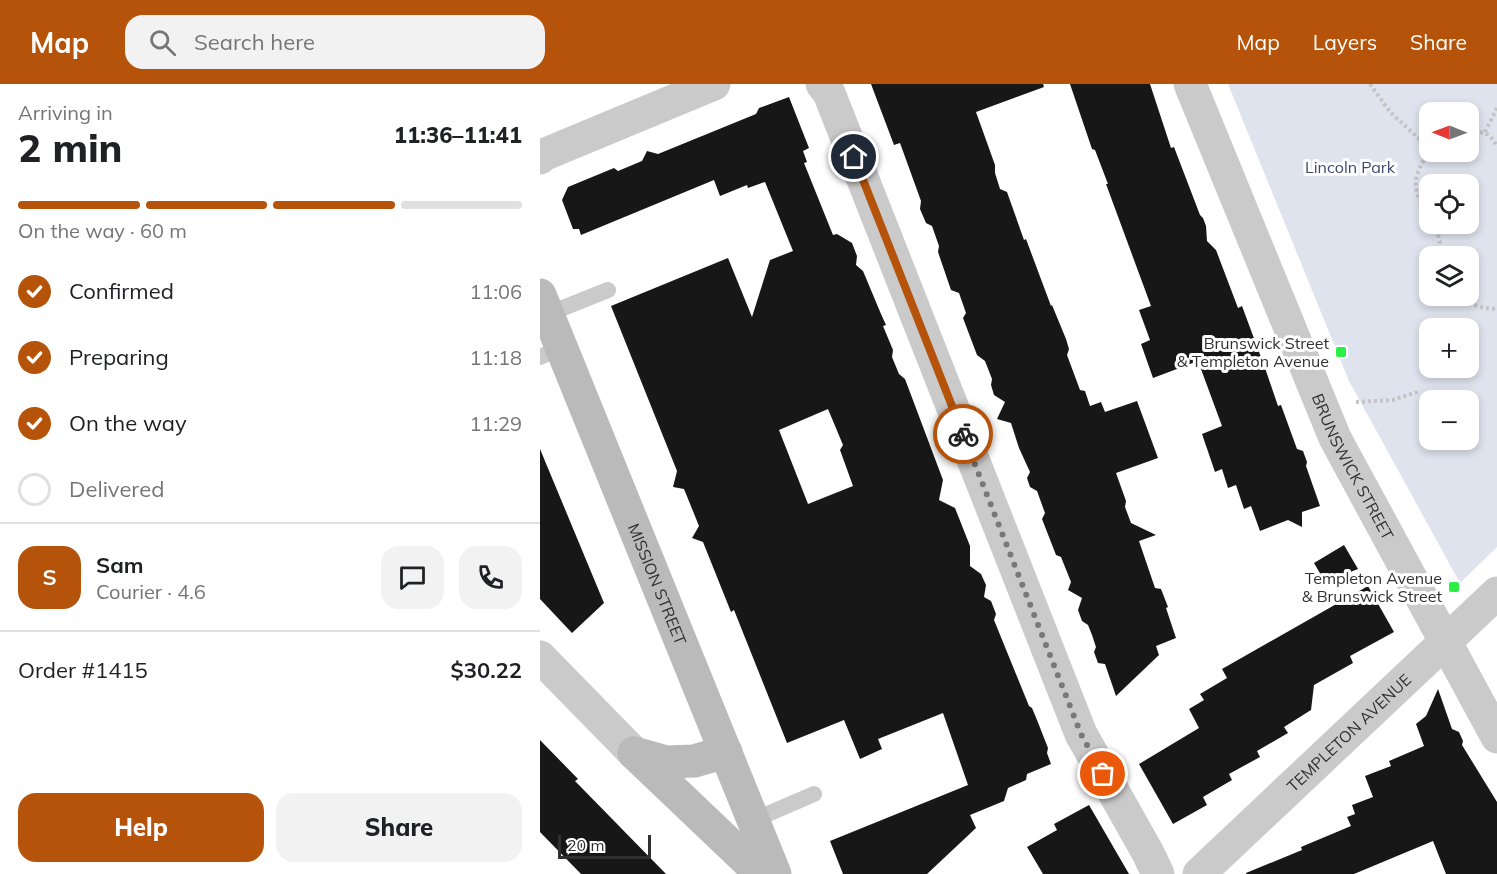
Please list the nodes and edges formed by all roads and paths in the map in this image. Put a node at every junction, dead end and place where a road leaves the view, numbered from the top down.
1 (714, 84) edge
2 (822, 84) edge
3 (1190, 84) edge
4 (1370, 84) edge
5 (1497, 108) edge
6 (1479, 132) edge
7 (1485, 132) junction
8 (1419, 140) edge
9 (1497, 146) edge
10 (540, 158) edge
11 (1421, 162) edge
12 (1419, 201) edge
13 (608, 290) dead end
14 (544, 305) edge
15 (1475, 306) edge
16 (1497, 309) edge
17 (550, 352) edge
18 (1419, 391) edge
19 (1322, 407) junction
20 (1497, 593) edge
21 (1445, 642) junction
22 (540, 657) edge
23 (1497, 737) edge
24 (634, 753) junction
25 (726, 753) junction
26 (814, 794) dead end
27 (754, 820) junction
28 (761, 874) edge
29 (775, 874) edge
30 (1158, 874) edge
31 (1199, 874) edge

1 - 10 street
2 - 30 street
3 - 19 street, BRUNSWICK STREET
4 - 8 path
5 - 7 path
6 - 7 path
7 - 9 path
11 - 12 path
13 - 14 lane
14 - 17 main road, MISSION STREET
15 - 16 path
17 - 25 main road, MISSION STREET
18 - 19 path
19 - 21 street, BRUNSWICK STREET
20 - 21 street, TEMPLETON AVENUE
21 - 23 street, BRUNSWICK STREET
21 - 31 street, TEMPLETON AVENUE
22 - 24 street
24 - 25 main road
24 - 28 main road
25 - 27 main road, MISSION STREET
26 - 27 lane
27 - 29 main road, MISSION STREET

